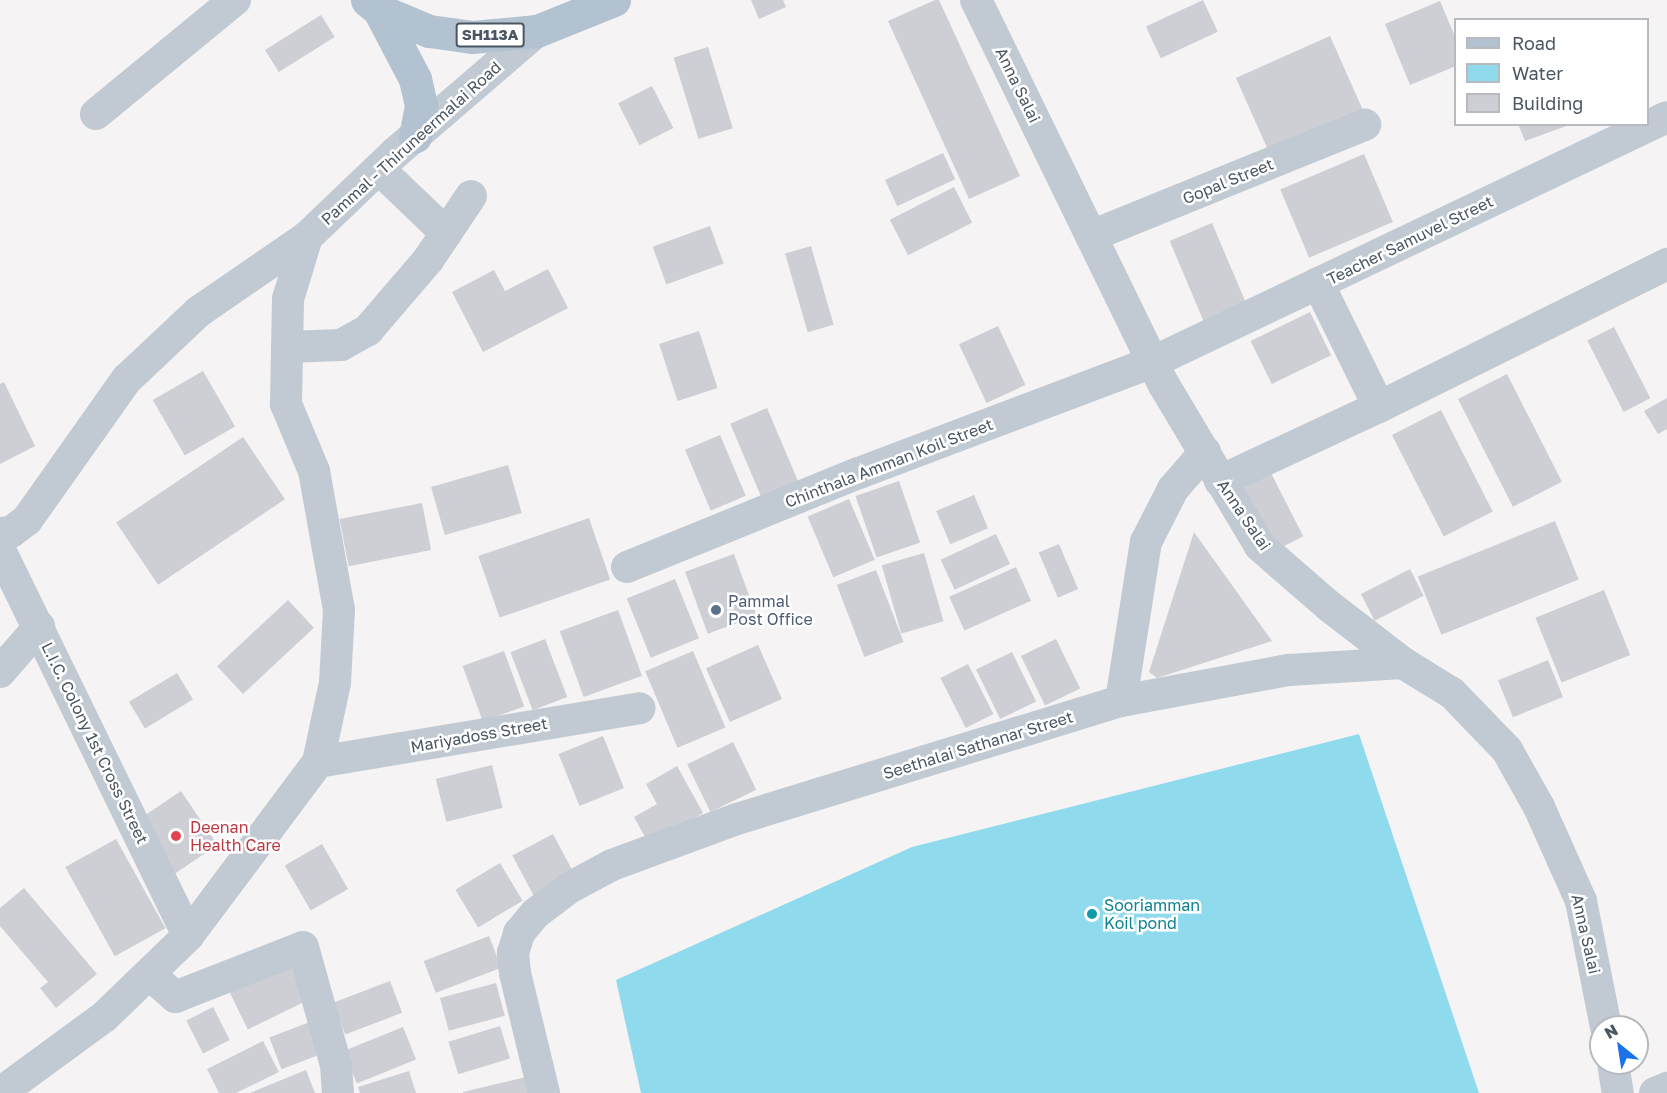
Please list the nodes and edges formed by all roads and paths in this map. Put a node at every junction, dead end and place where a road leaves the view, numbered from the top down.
1 (235, 0) edge
2 (615, 0) edge
3 (976, 0) edge
4 (373, 5) edge
5 (537, 31) junction
6 (96, 114) dead end
7 (1667, 117) edge
8 (1365, 125) dead end
9 (1648, 126) edge
10 (1649, 126) edge
11 (415, 136) junction
12 (379, 169) junction
13 (471, 196) dead end
14 (446, 233) junction
15 (1091, 236) junction
16 (308, 237) junction
17 (1667, 264) edge
18 (1318, 283) junction
19 (287, 347) junction
20 (1153, 362) junction
21 (1379, 407) junction
22 (1205, 452) junction
23 (1220, 481) junction
24 (0, 533) edge
25 (0, 550) edge
26 (627, 567) dead end
27 (39, 627) junction
28 (1403, 663) junction
29 (0, 672) edge
30 (1121, 701) junction
31 (640, 708) dead end
32 (318, 762) junction
33 (188, 936) junction
34 (149, 974) junction
35 (1604, 1015) edge
36 (1614, 1075) edge
37 (1667, 1088) edge
38 (0, 1092) edge
39 (338, 1093) edge
40 (544, 1093) edge
41 (1618, 1093) edge
42 (1656, 1093) edge

1 - 6 street
2 - 5 main road, SH113A
3 - 15 street, Anna Salai
4 - 5 main road, SH113A
4 - 11 main road
5 - 11 street, Pammal - Thiruneermalai Road
7 - 10 street, Teacher Samuvel Street
8 - 15 street, Gopal Street
9 - 18 street, Teacher Samuvel Street
11 - 12 street, Pammal - Thiruneermalai Road
12 - 14 street
12 - 16 street, Pammal - Thiruneermalai Road
13 - 14 street
14 - 19 street
15 - 20 street, Anna Salai
16 - 19 street, Pammal - Thiruneermalai Road
16 - 24 street
17 - 21 street
18 - 20 street, Teacher Samuvel Street
18 - 21 street
19 - 32 street, Pammal - Thiruneermalai Road
20 - 22 street, Anna Salai
20 - 26 street, Chinthala Amman Koil Street
21 - 23 street
22 - 23 street, Anna Salai
22 - 30 street
23 - 28 street, Anna Salai
25 - 27 street, L.I.C. Colony 1st Cross Street
27 - 29 street
27 - 33 street, L.I.C. Colony 1st Cross Street
28 - 30 street, Seethalai Sathanar Street
28 - 35 street, Anna Salai
30 - 40 street, Seethalai Sathanar Street
31 - 32 street, Mariyadoss Street
32 - 33 street, Pammal - Thiruneermalai Road
33 - 34 street, Pammal - Thiruneermalai Road
34 - 38 street, Pammal - Thiruneermalai Road
34 - 39 street
36 - 41 street
37 - 42 street

